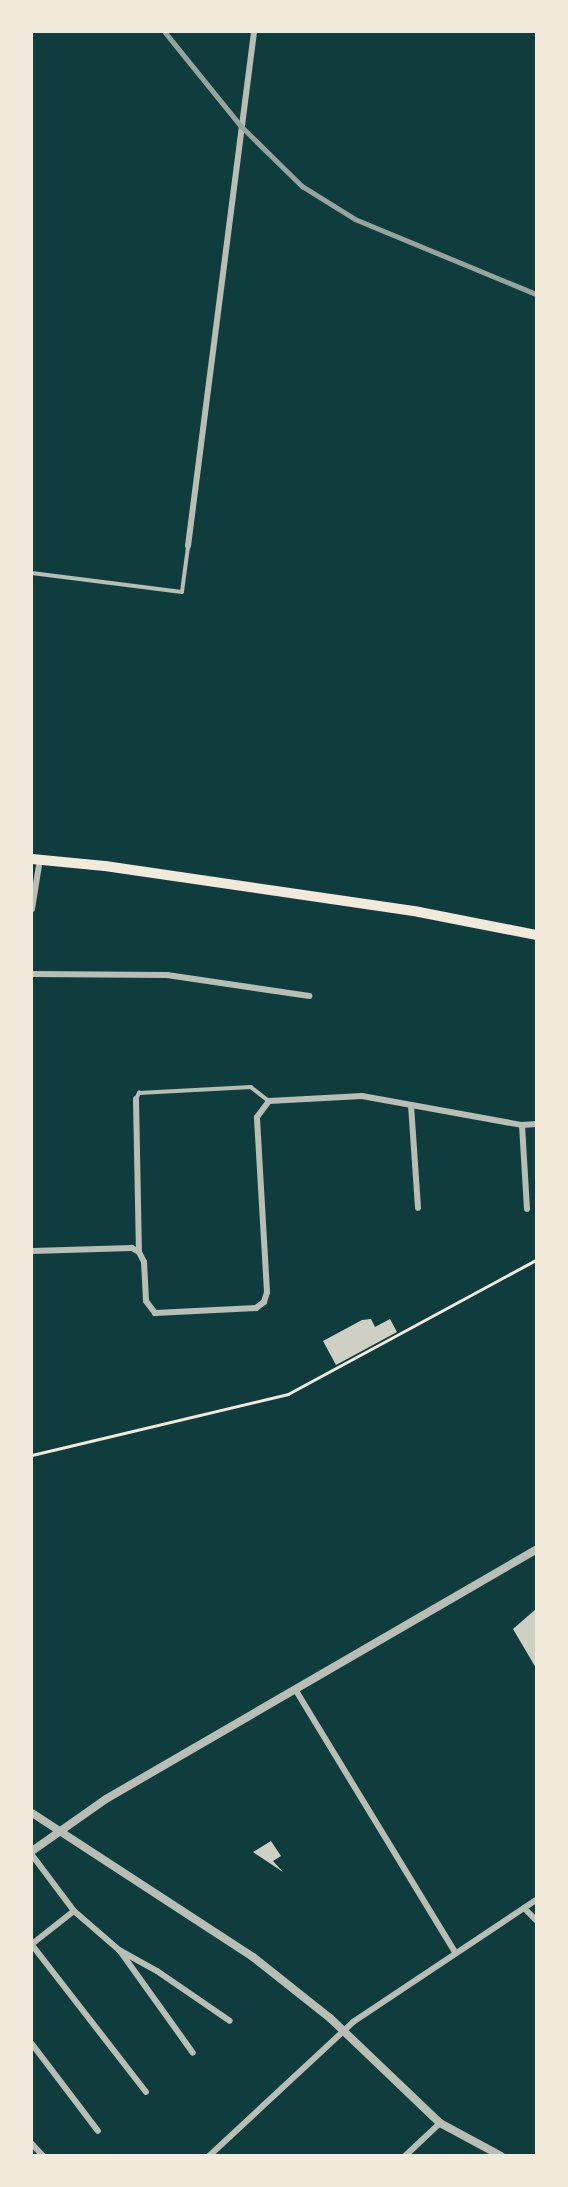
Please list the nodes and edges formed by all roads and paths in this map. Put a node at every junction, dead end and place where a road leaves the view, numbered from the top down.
1 (254, 32) edge
2 (188, 546) joint
3 (32, 573) edge
4 (36, 859) edge
5 (32, 909) edge
6 (537, 935) edge
7 (32, 974) edge
8 (309, 996) dead end
9 (136, 1099) joint
10 (269, 1101) junction
11 (411, 1105) junction
12 (537, 1124) edge
13 (522, 1125) junction
14 (418, 1208) dead end
15 (527, 1209) dead end
16 (32, 1251) edge
17 (139, 1252) junction
18 (537, 1260) edge
19 (32, 1455) edge
20 (537, 1550) edge
21 (295, 1689) junction
22 (32, 1813) edge
23 (58, 1831) junction
24 (32, 1853) edge
25 (537, 1900) edge
26 (524, 1908) junction
27 (74, 1911) junction
28 (537, 1920) edge
29 (32, 1944) edge
30 (119, 1950) junction
31 (455, 1952) junction
32 (230, 2021) dead end
33 (344, 2031) junction
34 (32, 2044) edge
35 (193, 2053) dead end
36 (146, 2092) dead end
37 (440, 2123) junction
38 (99, 2131) dead end
39 (32, 2144) edge
40 (43, 2155) edge
41 (209, 2155) edge
42 (405, 2155) edge
43 (501, 2155) edge

1 - 2 street
2 - 3 lane
4 - 5 street
4 - 6 main road
7 - 8 street
9 - 10 lane
9 - 17 street
10 - 11 street
10 - 17 street
11 - 13 street
11 - 14 street
12 - 13 street
13 - 15 street
16 - 17 street
18 - 19 path
20 - 21 street
21 - 23 street
21 - 31 street
22 - 23 street
23 - 24 street
23 - 33 street
24 - 27 street
25 - 26 street
26 - 28 street
26 - 31 street
27 - 29 street
27 - 30 street
29 - 36 street
30 - 32 street
30 - 35 street
31 - 33 street
33 - 37 street
33 - 41 street
34 - 38 street
37 - 42 street
37 - 43 street
39 - 40 street

